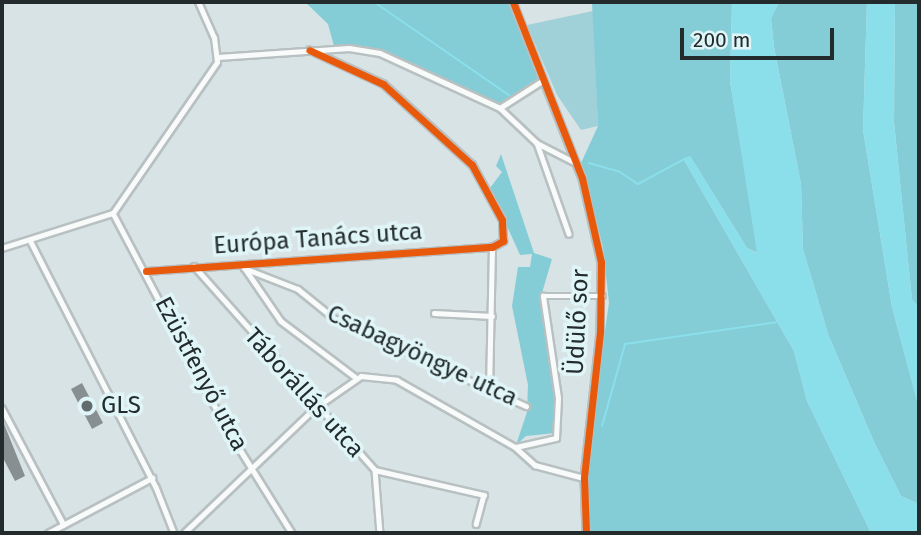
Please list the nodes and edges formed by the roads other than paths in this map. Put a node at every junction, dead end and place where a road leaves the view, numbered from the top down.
1 (198, 2) edge
2 (513, 2) edge
3 (309, 50) junction
4 (218, 57) junction
5 (542, 81) junction
6 (500, 108) junction
7 (537, 143) junction
8 (575, 162) junction
9 (113, 214) junction
10 (569, 234) dead end
11 (30, 240) junction
12 (492, 247) junction
13 (2, 248) edge
14 (244, 265) junction
15 (194, 266) junction
16 (146, 271) junction
17 (603, 296) junction
18 (434, 313) dead end
19 (492, 316) junction
20 (355, 377) junction
21 (489, 390) junction
22 (526, 406) dead end
23 (2, 408) edge
24 (315, 408) junction
25 (515, 447) junction
26 (251, 469) junction
27 (375, 470) junction
28 (152, 478) junction
29 (584, 478) junction
30 (476, 524) dead end
31 (64, 525) junction
32 (48, 533) edge
33 (174, 533) edge
34 (184, 533) edge
35 (292, 533) edge
36 (380, 533) edge
37 (586, 533) edge

1 - 4 street
2 - 5 street, Üdülő sor
3 - 4 street
3 - 6 street
3 - 12 street
4 - 9 street
5 - 6 street
5 - 8 street, Üdülő sor
6 - 7 street
7 - 8 street
7 - 10 street
8 - 17 street, Üdülő sor
9 - 11 street
9 - 16 street, Ezüstfenyő utca
11 - 13 street
11 - 28 street
12 - 14 street, Európa Tanács utca
12 - 19 street
14 - 15 street, Európa Tanács utca
14 - 20 street
14 - 21 street, Csabagyöngye utca
15 - 16 street, Európa Tanács utca
15 - 24 street, Táborállás utca
16 - 26 street, Ezüstfenyő utca
17 - 25 street
17 - 29 street, Üdülő sor
18 - 19 street
19 - 21 street
20 - 24 street
20 - 25 street
21 - 22 street, Csabagyöngye utca
23 - 31 street
24 - 26 street
24 - 27 street, Táborállás utca
25 - 29 street
26 - 34 street
26 - 35 street, Ezüstfenyő utca
27 - 30 street
27 - 36 street, Táborállás utca
28 - 31 street
28 - 33 street
29 - 37 street, Üdülő sor
31 - 32 street

